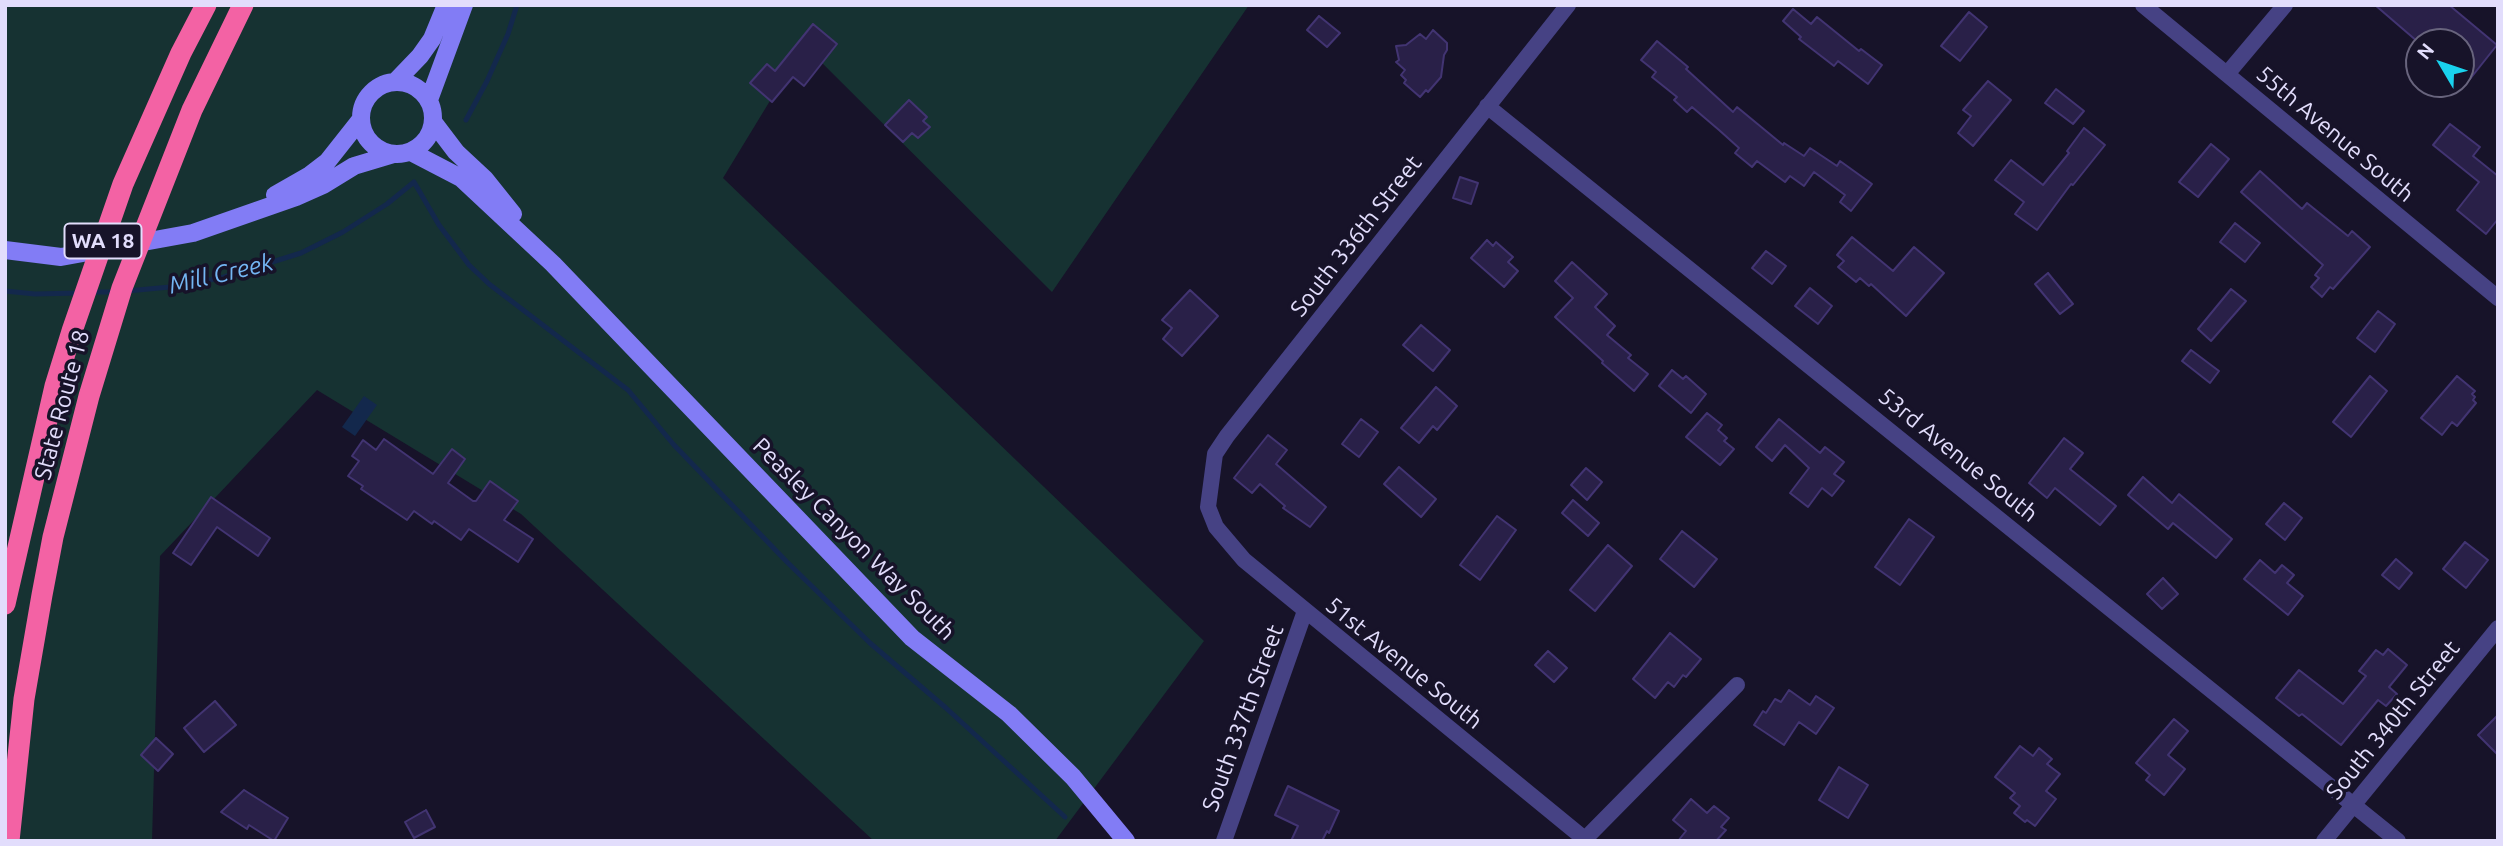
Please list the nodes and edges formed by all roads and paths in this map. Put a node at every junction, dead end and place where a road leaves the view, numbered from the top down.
1 (206, 5) edge
2 (243, 5) edge
3 (446, 5) edge
4 (464, 5) edge
5 (1568, 5) edge
6 (2143, 5) edge
7 (2285, 5) edge
8 (2227, 74) junction
9 (396, 81) junction
10 (429, 100) junction
11 (1487, 106) junction
12 (361, 119) junction
13 (434, 123) junction
14 (403, 153) junction
15 (193, 233) junction
16 (5, 250) edge
17 (553, 264) junction
18 (2498, 298) edge
19 (1208, 507) joint
20 (5, 604) edge
21 (1305, 611) junction
22 (2498, 628) edge
23 (1737, 685) dead end
24 (2354, 804) junction
25 (1586, 840) edge
26 (9, 841) edge
27 (1126, 841) edge
28 (1224, 841) edge
29 (2324, 841) edge
30 (2398, 841) edge

1 - 20 highway, State Route 18 / WA 18
2 - 26 highway, State Route 18 / WA 18
3 - 9 street
4 - 10 street
5 - 11 street, South 336th Street
6 - 8 street, 55th Avenue South
7 - 8 street
8 - 18 street, 55th Avenue South
9 - 10 street
9 - 12 street
10 - 13 street
11 - 19 street, South 336th Street
11 - 24 street, 53rd Avenue South
12 - 14 street
12 - 15 street
13 - 14 street
13 - 17 street, Peasley Canyon Way South
14 - 15 street
14 - 17 street, Peasley Canyon Way South
15 - 16 street
17 - 27 street, Peasley Canyon Way South
19 - 21 street, 51st Avenue South
21 - 25 street, 51st Avenue South
21 - 28 street, South 337th Street
22 - 24 street, South 340th Street
23 - 25 street
24 - 29 street, South 340th Street
24 - 30 street, 53rd Avenue South

